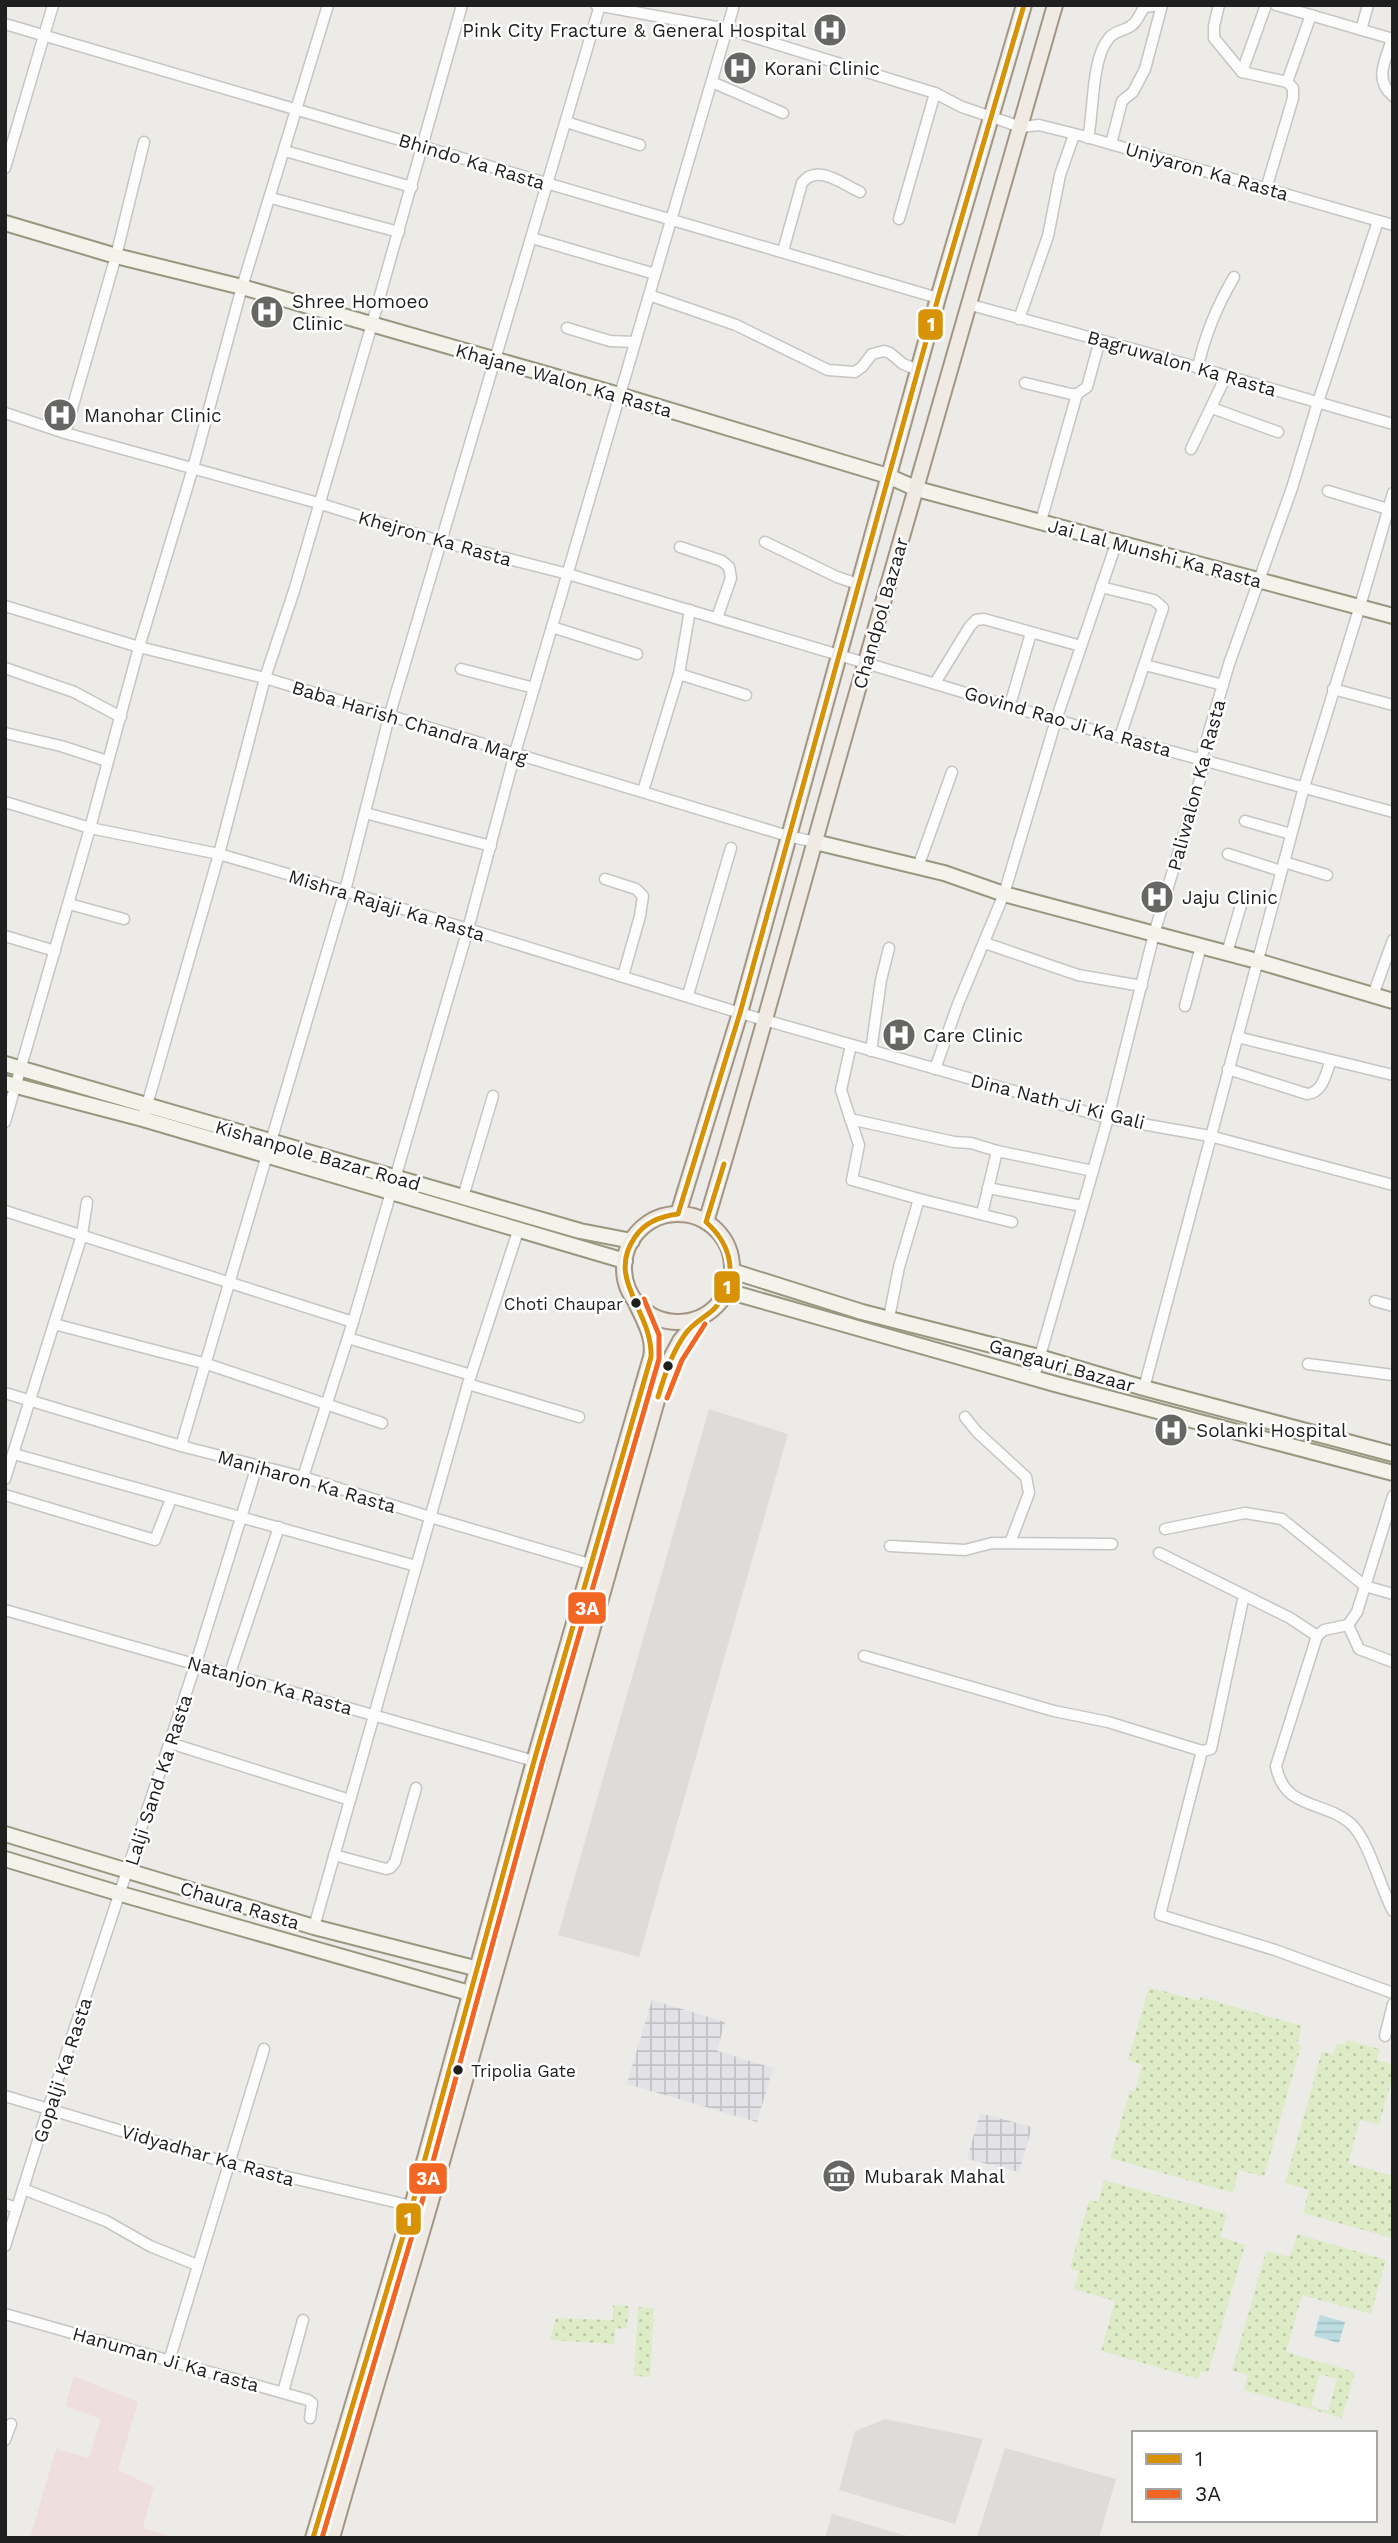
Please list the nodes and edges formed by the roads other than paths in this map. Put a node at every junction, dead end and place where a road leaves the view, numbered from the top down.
1 (53, 5) edge
2 (328, 5) edge
3 (462, 5) edge
4 (734, 5) edge
5 (1024, 5) edge
6 (1055, 5) edge
7 (1160, 5) edge
8 (1219, 5) edge
9 (1266, 5) edge
10 (1276, 5) edge
11 (1368, 5) edge
12 (598, 6) edge
13 (1311, 15) junction
14 (5, 24) edge
15 (727, 29) junction
16 (1361, 30) junction
17 (45, 35) junction
18 (1392, 39) edge
19 (1242, 72) junction
20 (712, 82) junction
21 (1287, 82) junction
22 (935, 93) junction
23 (1393, 96) edge
24 (298, 109) junction
25 (783, 113) dead end
26 (991, 118) junction
27 (566, 122) junction
28 (1021, 127) junction
29 (1074, 135) junction
30 (1088, 138) junction
31 (144, 142) dead end
32 (1111, 144) junction
33 (640, 145) dead end
34 (424, 146) junction
35 (285, 151) junction
36 (5, 168) edge
37 (548, 184) junction
38 (412, 187) junction
39 (1266, 188) junction
40 (860, 192) dead end
41 (271, 198) junction
42 (672, 219) junction
43 (899, 219) dead end
44 (1378, 220) junction
45 (5, 223) edge
46 (1393, 225) edge
47 (399, 232) junction
48 (532, 237) junction
49 (783, 251) junction
50 (116, 256) junction
51 (655, 274) junction
52 (1234, 277) dead end
53 (242, 287) junction
54 (649, 296) junction
55 (938, 298) junction
56 (971, 305) junction
57 (1019, 319) junction
58 (372, 324) junction
59 (567, 328) dead end
60 (1100, 340) junction
61 (635, 342) junction
62 (494, 360) junction
63 (1198, 367) junction
64 (918, 370) junction
65 (1226, 376) junction
66 (1025, 383) dead end
67 (1077, 394) junction
68 (619, 395) junction
69 (1318, 402) junction
70 (1212, 408) junction
71 (5, 413) edge
72 (1393, 424) edge
73 (1278, 432) dead end
74 (65, 433) junction
75 (1192, 449) dead end
76 (193, 468) junction
77 (888, 476) junction
78 (917, 489) junction
79 (1328, 491) dead end
80 (1393, 492) edge
81 (318, 503) junction
82 (1388, 509) junction
83 (1041, 521) junction
84 (1117, 541) junction
85 (442, 542) junction
86 (765, 542) dead end
87 (680, 547) dead end
88 (568, 574) junction
89 (1259, 582) junction
90 (858, 584) junction
91 (1101, 587) junction
92 (5, 606) edge
93 (1360, 606) junction
94 (690, 610) junction
95 (1393, 616) edge
96 (717, 618) junction
97 (552, 627) junction
98 (1031, 634) junction
99 (1081, 646) junction
100 (139, 647) junction
101 (637, 654) dead end
102 (838, 656) junction
103 (866, 662) junction
104 (1145, 665) junction
105 (5, 668) edge
106 (461, 669) dead end
107 (680, 674) junction
108 (265, 678) junction
109 (935, 683) junction
110 (1223, 685) junction
111 (534, 688) junction
112 (1333, 689) junction
113 (746, 695) dead end
114 (1010, 705) junction
115 (1393, 705) edge
116 (121, 717) junction
117 (389, 717) junction
118 (1056, 720) junction
119 (5, 733) edge
120 (1120, 737) junction
121 (515, 753) junction
122 (1201, 759) junction
123 (107, 761) junction
124 (952, 772) dead end
125 (1304, 787) junction
126 (643, 791) junction
127 (5, 802) edge
128 (365, 813) junction
129 (1393, 813) edge
130 (1245, 821) dead end
131 (90, 828) junction
132 (1291, 834) junction
133 (788, 836) junction
134 (815, 842) junction
135 (491, 846) junction
136 (730, 848) dead end
137 (219, 854) junction
138 (1228, 854) dead end
139 (918, 867) junction
140 (1282, 867) junction
141 (1327, 875) dead end
142 (605, 879) dead end
143 (345, 891) junction
144 (1004, 894) junction
145 (69, 904) junction
146 (1241, 905) dead end
147 (124, 919) dead end
148 (468, 929) junction
149 (1154, 934) junction
150 (5, 936) edge
151 (1393, 940) edge
152 (985, 943) junction
153 (1201, 947) junction
154 (889, 948) dead end
155 (55, 951) junction
156 (1227, 953) junction
157 (1257, 961) junction
158 (623, 976) junction
159 (1143, 986) junction
160 (688, 995) junction
161 (1373, 995) junction
162 (1393, 1001) edge
163 (1185, 1006) dead end
164 (740, 1013) junction
165 (766, 1020) junction
166 (1237, 1037) junction
167 (851, 1045) junction
168 (871, 1051) junction
169 (1331, 1060) junction
170 (5, 1064) edge
171 (22, 1069) junction
172 (936, 1069) junction
173 (1228, 1069) junction
174 (1393, 1074) edge
175 (11, 1085) edge
176 (493, 1096) dead end
177 (147, 1104) junction
178 (1108, 1118) junction
179 (143, 1119) junction
180 (850, 1119) junction
181 (5, 1122) edge
182 (1210, 1136) junction
183 (272, 1142) junction
184 (997, 1151) junction
185 (267, 1157) junction
186 (1093, 1171) junction
187 (393, 1185) junction
188 (1393, 1185) edge
189 (988, 1188) junction
190 (463, 1197) junction
191 (919, 1199) junction
192 (87, 1202) dead end
193 (1082, 1206) junction
194 (5, 1210) edge
195 (678, 1214) junction
196 (982, 1214) junction
197 (706, 1222) junction
198 (1012, 1222) dead end
199 (518, 1231) junction
200 (82, 1234) junction
201 (632, 1241) junction
202 (625, 1261) junction
203 (732, 1271) junction
204 (229, 1282) junction
205 (727, 1291) junction
206 (1375, 1301) dead end
207 (636, 1303) junction
208 (1393, 1306) edge
209 (889, 1318) junction
210 (698, 1319) junction
211 (353, 1322) junction
212 (54, 1324) junction
213 (348, 1338) junction
214 (1039, 1357) junction
215 (207, 1364) junction
216 (1308, 1364) dead end
217 (1393, 1375) edge
218 (1034, 1377) junction
219 (470, 1379) junction
220 (1144, 1388) junction
221 (5, 1393) edge
222 (32, 1400) junction
223 (327, 1404) junction
224 (579, 1417) dead end
225 (965, 1417) dead end
226 (382, 1423) dead end
227 (181, 1446) junction
228 (14, 1454) junction
229 (1393, 1454) edge
230 (257, 1466) junction
231 (1393, 1473) edge
232 (303, 1477) junction
233 (5, 1479) edge
234 (5, 1495) edge
235 (1393, 1496) edge
236 (171, 1499) junction
237 (242, 1516) junction
238 (430, 1517) junction
239 (279, 1527) junction
240 (1165, 1529) dead end
241 (1010, 1544) junction
242 (1112, 1544) dead end
243 (890, 1546) dead end
244 (1159, 1553) dead end
245 (591, 1563) junction
246 (416, 1566) junction
247 (610, 1570) junction
248 (1365, 1586) junction
249 (1393, 1594) edge
250 (1244, 1595) junction
251 (5, 1611) edge
252 (1348, 1625) junction
253 (1317, 1636) junction
254 (864, 1656) dead end
255 (1393, 1662) edge
256 (196, 1663) junction
257 (230, 1673) junction
258 (374, 1716) junction
259 (170, 1744) junction
260 (1202, 1751) junction
261 (534, 1761) junction
262 (416, 1788) dead end
263 (350, 1800) junction
264 (5, 1834) edge
265 (334, 1855) junction
266 (5, 1859) edge
267 (128, 1870) junction
268 (121, 1894) junction
269 (1393, 1911) edge
270 (313, 1927) junction
271 (477, 1969) junction
272 (494, 1973) junction
273 (470, 1993) junction
274 (1393, 1993) edge
275 (486, 1998) junction
276 (1393, 2004) edge
277 (1385, 2036) dead end
278 (264, 2049) dead end
279 (5, 2096) edge
280 (48, 2109) junction
281 (228, 2162) junction
282 (23, 2189) junction
283 (5, 2204) edge
284 (412, 2206) junction
285 (17, 2208) junction
286 (428, 2210) junction
287 (5, 2246) edge
288 (197, 2265) junction
289 (5, 2314) edge
290 (303, 2320) dead end
291 (169, 2361) junction
292 (283, 2392) junction
293 (310, 2418) dead end
294 (10, 2424) dead end
295 (5, 2440) edge
296 (313, 2538) edge
297 (332, 2538) edge

1 - 17 street
2 - 24 street
3 - 34 street
4 - 15 street
5 - 26 main road, Chandpol Bazaar
6 - 28 main road, Chandpol Bazaar
7 - 30 street
7 - 32 street
8 - 19 street
9 - 19 street
10 - 13 street
11 - 16 street
12 - 15 street, Uniyaron Ka Rasta
12 - 27 street
13 - 16 street
13 - 21 street
14 - 17 street, Bhindo Ka Rasta
15 - 20 street
15 - 22 street, Uniyaron Ka Rasta
16 - 18 street
17 - 24 street, Bhindo Ka Rasta
17 - 36 street
18 - 23 street
19 - 21 street
20 - 25 street
20 - 42 street
21 - 39 street
22 - 26 street, Uniyaron Ka Rasta
22 - 43 street
24 - 34 street, Bhindo Ka Rasta
24 - 35 street
26 - 28 street, Uniyaron Ka Rasta
26 - 55 main road, Chandpol Bazaar
27 - 33 street
27 - 37 street
28 - 29 street, Uniyaron Ka Rasta
28 - 56 main road, Chandpol Bazaar
29 - 30 street, Uniyaron Ka Rasta
29 - 57 street
30 - 32 street, Uniyaron Ka Rasta
31 - 50 street
32 - 39 street, Uniyaron Ka Rasta
34 - 37 street, Bhindo Ka Rasta
34 - 38 street
35 - 38 street
35 - 41 street
37 - 42 street, Bhindo Ka Rasta
37 - 48 street
38 - 47 street
39 - 44 street, Uniyaron Ka Rasta
40 - 49 street
41 - 47 street
41 - 53 street
42 - 49 street, Bhindo Ka Rasta
42 - 51 street
44 - 46 street, Uniyaron Ka Rasta
44 - 69 street, Paliwalon Ka Rasta
45 - 50 street, Khajane Walon Ka Rasta
47 - 58 street
48 - 51 street
48 - 62 street
49 - 55 street, Bhindo Ka Rasta
50 - 53 street, Khajane Walon Ka Rasta
50 - 74 street
51 - 54 street
52 - 63 street
53 - 58 street, Khajane Walon Ka Rasta
53 - 76 street
54 - 61 street
54 - 64 street
55 - 64 main road, Chandpol Bazaar
56 - 57 street, Bagruwalon Ka Rasta
56 - 78 main road, Chandpol Bazaar
57 - 60 street, Bagruwalon Ka Rasta
58 - 62 street, Khajane Walon Ka Rasta
58 - 81 street
59 - 61 street
60 - 63 street, Bagruwalon Ka Rasta
60 - 67 street
61 - 68 street
62 - 68 street, Khajane Walon Ka Rasta
62 - 85 street
63 - 65 street, Bagruwalon Ka Rasta
64 - 77 main road, Chandpol Bazaar
65 - 69 street, Bagruwalon Ka Rasta
65 - 70 street
66 - 67 street
67 - 83 street
68 - 77 street, Khajane Walon Ka Rasta
68 - 88 street
69 - 72 street, Bagruwalon Ka Rasta
69 - 89 street, Paliwalon Ka Rasta
70 - 73 street
70 - 75 street
71 - 74 street, Khejron Ka Rasta
74 - 76 street, Khejron Ka Rasta
76 - 81 street, Khejron Ka Rasta
76 - 100 street
77 - 78 street, Khajane Walon Ka Rasta
77 - 90 main road, Chandpol Bazaar
78 - 83 street, Jai Lal Munshi Ka Rasta
78 - 103 main road, Chandpol Bazaar
79 - 82 street
80 - 82 street
81 - 85 street, Khejron Ka Rasta
81 - 108 street
82 - 93 street
83 - 84 street, Jai Lal Munshi Ka Rasta
84 - 89 street, Jai Lal Munshi Ka Rasta
84 - 91 street
85 - 88 street, Khejron Ka Rasta
85 - 117 street
86 - 90 street
87 - 96 street
88 - 94 street, Khejron Ka Rasta
88 - 97 street
89 - 93 street, Jai Lal Munshi Ka Rasta
89 - 110 street, Paliwalon Ka Rasta
90 - 102 main road, Chandpol Bazaar
91 - 99 street
91 - 104 street
92 - 100 street, Baba Harish Chandra Marg
93 - 95 street, Jai Lal Munshi Ka Rasta
93 - 112 street
94 - 96 street, Khejron Ka Rasta
94 - 107 street
96 - 102 street, Khejron Ka Rasta
97 - 101 street
97 - 111 street
98 - 99 street
98 - 109 street
98 - 114 street
99 - 118 street
100 - 108 street, Baba Harish Chandra Marg
100 - 116 street
102 - 103 street, Khejron Ka Rasta
102 - 133 main road, Chandpol Bazaar
103 - 109 street, Govind Rao Ji Ka Rasta
103 - 134 main road, Chandpol Bazaar
104 - 110 street
104 - 120 street
105 - 116 street
106 - 111 street
107 - 113 street
107 - 126 street
108 - 117 street, Baba Harish Chandra Marg
108 - 137 street
109 - 114 street, Govind Rao Ji Ka Rasta
110 - 122 street, Paliwalon Ka Rasta
111 - 121 street
112 - 115 street
112 - 125 street
114 - 118 street, Govind Rao Ji Ka Rasta
116 - 123 street
117 - 121 street, Baba Harish Chandra Marg
117 - 128 street
118 - 120 street, Govind Rao Ji Ka Rasta
118 - 144 street
119 - 123 street
120 - 122 street, Govind Rao Ji Ka Rasta
121 - 126 street, Baba Harish Chandra Marg
121 - 135 street
122 - 125 street, Govind Rao Ji Ka Rasta
122 - 149 street, Paliwalon Ka Rasta
123 - 131 street
124 - 139 street
125 - 129 street, Govind Rao Ji Ka Rasta
125 - 132 street
126 - 133 street, Baba Harish Chandra Marg
127 - 131 street, Mishra Rajaji Ka Rasta
128 - 135 street
128 - 143 street
130 - 132 street
131 - 137 street, Mishra Rajaji Ka Rasta
131 - 145 street
132 - 140 street
133 - 134 street, Baba Harish Chandra Marg
133 - 164 main road, Chandpol Bazaar
134 - 139 street
134 - 165 main road, Chandpol Bazaar
135 - 148 street
136 - 160 street
137 - 143 street, Mishra Rajaji Ka Rasta
137 - 177 street
138 - 140 street
139 - 144 street
140 - 141 street
140 - 157 street
142 - 158 street
143 - 148 street, Mishra Rajaji Ka Rasta
143 - 183 street
144 - 149 street
144 - 152 street
145 - 147 street
145 - 155 street
146 - 156 street
148 - 158 street, Mishra Rajaji Ka Rasta
148 - 187 street
149 - 153 street
149 - 159 street, Paliwalon Ka Rasta
150 - 155 street
151 - 161 street
152 - 159 street
152 - 172 street
153 - 156 street
153 - 163 street
154 - 168 street
155 - 171 street
156 - 157 street
157 - 161 street
157 - 166 street
158 - 160 street, Mishra Rajaji Ka Rasta
159 - 178 street, Paliwalon Ka Rasta
160 - 164 street, Mishra Rajaji Ka Rasta
161 - 162 street
164 - 165 street, Mishra Rajaji Ka Rasta
164 - 195 main road, Chandpol Bazaar
165 - 167 street, Dina Nath Ji Ki Gali
165 - 197 main road, Chandpol Bazaar
166 - 169 street
166 - 173 street
167 - 168 street, Dina Nath Ji Ki Gali
167 - 180 street
168 - 172 street, Dina Nath Ji Ki Gali
169 - 173 street
169 - 174 street
170 - 171 street, Kishanpole Bazar Road
171 - 175 street
171 - 177 street, Kishanpole Bazar Road
172 - 178 street, Dina Nath Ji Ki Gali
173 - 182 street
175 - 179 street
175 - 181 street
176 - 190 street
177 - 179 street
177 - 183 street, Kishanpole Bazar Road
178 - 182 street, Dina Nath Ji Ki Gali
178 - 186 street, Paliwalon Ka Rasta
179 - 185 street
180 - 184 street
180 - 191 street
182 - 188 street, Dina Nath Ji Ki Gali
182 - 220 street
183 - 185 street
183 - 187 street, Kishanpole Bazar Road
184 - 186 street
184 - 189 street
185 - 187 street
185 - 204 street
186 - 193 street, Paliwalon Ka Rasta
187 - 190 street, Kishanpole Bazar Road
187 - 199 street, Kishanpole Bazar Road
187 - 211 street
189 - 193 street
189 - 196 street
190 - 201 street, Kishanpole Bazar Road
191 - 196 street
191 - 209 street
192 - 200 street
193 - 214 street, Paliwalon Ka Rasta
194 - 200 street
195 - 197 main road
195 - 201 main road
196 - 198 street
197 - 203 main road
199 - 202 street, Kishanpole Bazar Road
199 - 219 street
200 - 204 street
200 - 212 street
201 - 202 main road
202 - 207 main road
203 - 205 main road
203 - 209 street, Gangauri Bazaar
204 - 211 street
204 - 215 street
205 - 210 main road
205 - 218 street
206 - 208 street
207 - 210 main road
207 - 245 main road
209 - 214 street, Gangauri Bazaar
210 - 247 main road
211 - 213 street
212 - 215 street
212 - 222 street
213 - 219 street
213 - 223 street
214 - 218 street, Paliwalon Ka Rasta
214 - 220 street, Gangauri Bazaar
215 - 223 street
215 - 227 street
216 - 217 street
218 - 231 street
219 - 224 street
219 - 238 street
220 - 229 street, Gangauri Bazaar
221 - 222 street, Maniharon Ka Rasta
222 - 227 street, Maniharon Ka Rasta
222 - 228 street
223 - 226 street
223 - 232 street
225 - 241 street
227 - 230 street, Maniharon Ka Rasta
228 - 233 street
228 - 236 street
230 - 232 street, Maniharon Ka Rasta
230 - 237 street, Lalji Sand Ka Rasta
232 - 238 street, Maniharon Ka Rasta
234 - 236 street
235 - 248 street
236 - 237 street
237 - 239 street
237 - 256 street, Lalji Sand Ka Rasta
238 - 245 street, Maniharon Ka Rasta
238 - 246 street
239 - 246 street
239 - 257 street
240 - 248 street
241 - 242 street
241 - 243 street
244 - 250 street
245 - 247 street, Maniharon Ka Rasta
245 - 261 main road
246 - 258 street
247 - 272 main road
248 - 249 street
248 - 252 street
250 - 253 street
250 - 260 street
251 - 256 street, Natanjon Ka Rasta
252 - 253 street
252 - 255 street
253 - 269 street
254 - 260 street
256 - 257 street, Natanjon Ka Rasta
256 - 259 street, Lalji Sand Ka Rasta
257 - 258 street, Natanjon Ka Rasta
258 - 261 street, Natanjon Ka Rasta
258 - 263 street
259 - 263 street
259 - 267 street, Lalji Sand Ka Rasta
260 - 274 street
261 - 271 main road
262 - 265 street
263 - 265 street
264 - 267 street, Chaura Rasta
265 - 270 street
266 - 268 street, Chaura Rasta
267 - 268 street, Lalji Sand Ka Rasta
267 - 270 street, Chaura Rasta
268 - 273 street, Chaura Rasta
268 - 280 street, Gopalji Ka Rasta
270 - 271 street, Chaura Rasta
271 - 272 street, Chaura Rasta
271 - 273 main road
272 - 275 main road
273 - 275 street, Chaura Rasta
273 - 284 main road
275 - 286 main road
276 - 277 street
278 - 281 street
279 - 280 street, Vidyadhar Ka Rasta
280 - 281 street, Vidyadhar Ka Rasta
280 - 282 street, Gopalji Ka Rasta
281 - 284 street, Vidyadhar Ka Rasta
281 - 288 street
282 - 285 street, Gopalji Ka Rasta
282 - 288 street
283 - 285 street
284 - 286 main road
284 - 296 main road
285 - 287 street, Gopalji Ka Rasta
286 - 297 main road
288 - 291 street
289 - 291 street, Hanuman Ji Ka rasta
290 - 292 street
291 - 292 street, Hanuman Ji Ka rasta
292 - 293 street, Hanuman Ji Ka rasta
294 - 295 street

